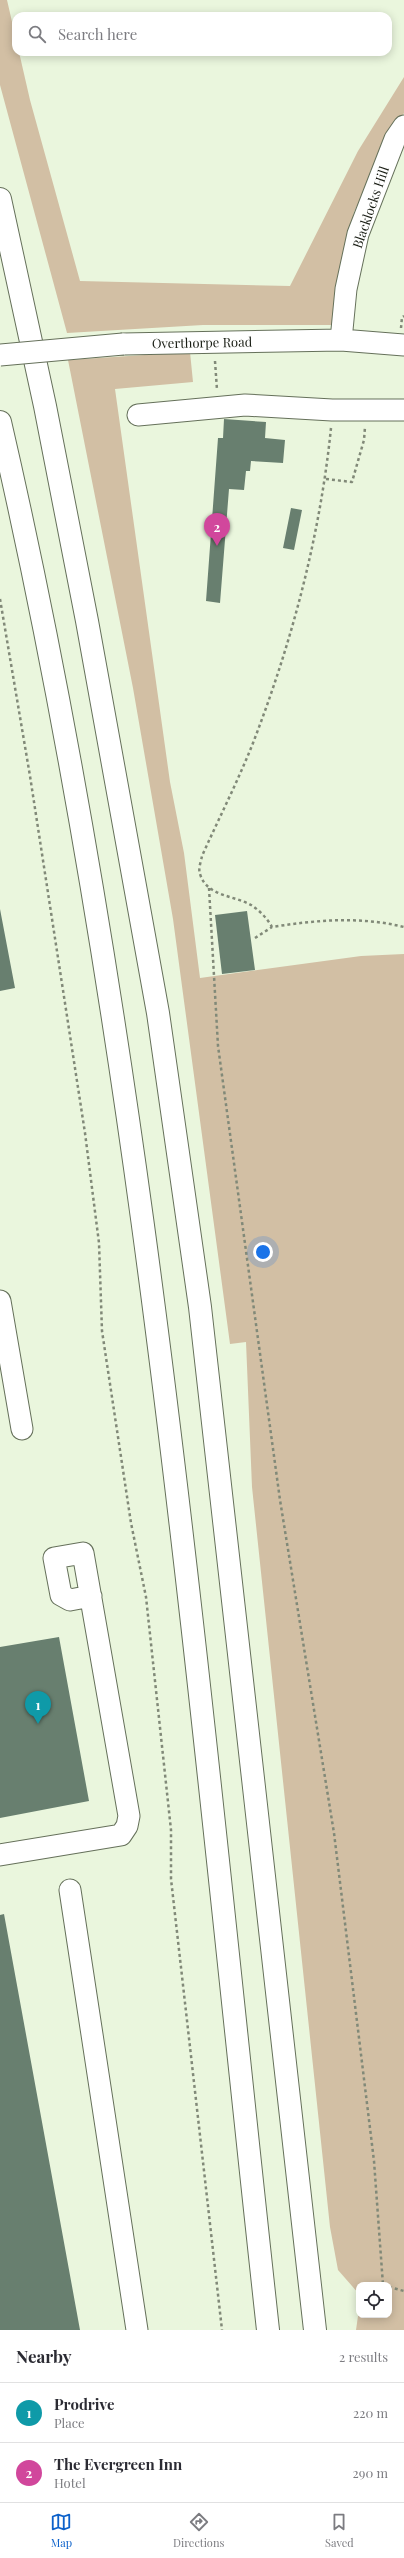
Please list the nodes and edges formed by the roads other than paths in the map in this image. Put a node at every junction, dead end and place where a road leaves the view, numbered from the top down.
1 (404, 126) edge
2 (0, 199) edge
3 (341, 340) junction
4 (404, 345) edge
5 (0, 355) edge
6 (404, 410) edge
7 (138, 415) dead end
8 (0, 422) edge
9 (0, 1301) edge
10 (22, 1429) dead end
11 (90, 1596) dead end
12 (0, 1855) edge
13 (70, 1890) dead end
14 (137, 2330) edge
15 (268, 2330) edge
16 (315, 2330) edge

1 - 3 street, Blacklocks Hill
2 - 16 highway
3 - 4 street, Overthorpe Road
3 - 5 street, Overthorpe Road, bridge
6 - 7 street
8 - 15 highway
9 - 10 street
11 - 12 street
13 - 14 street

